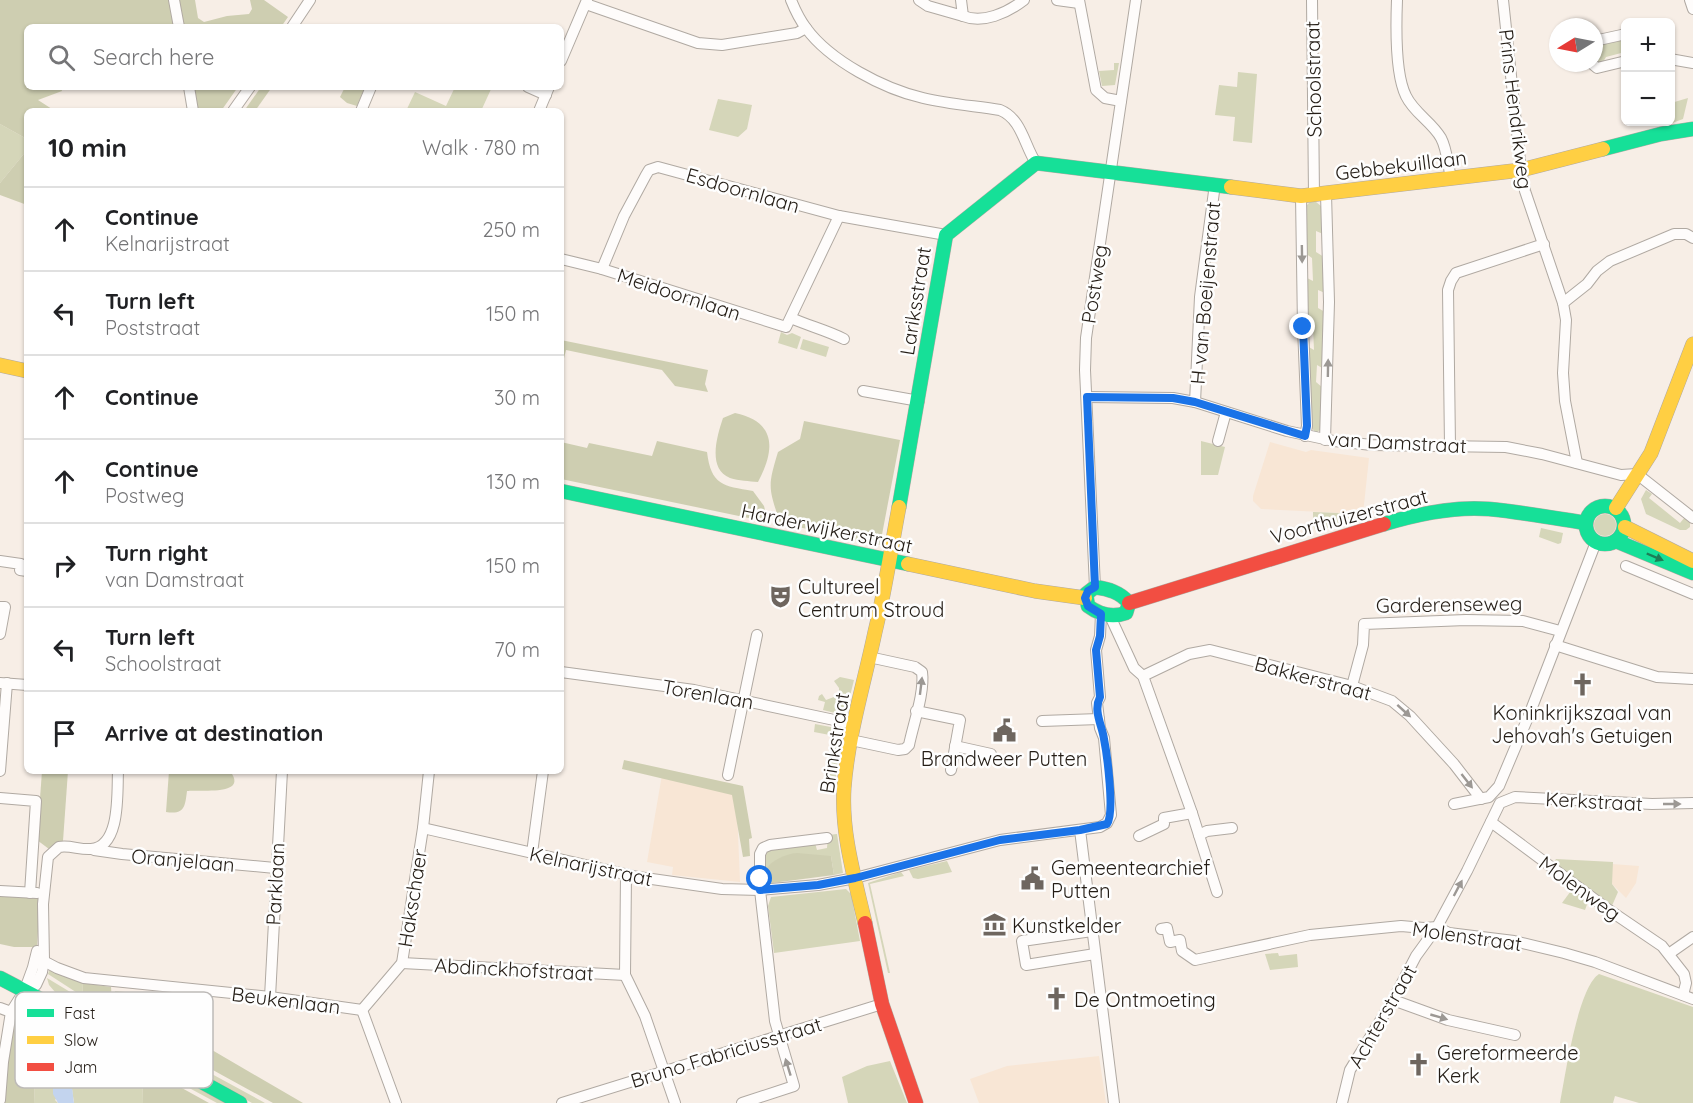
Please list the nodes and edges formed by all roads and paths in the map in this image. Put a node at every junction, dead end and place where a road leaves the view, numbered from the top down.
1 (174, 0) edge
2 (310, 0) edge
3 (791, 0) edge
4 (920, 0) edge
5 (961, 0) edge
6 (1024, 0) edge
7 (1057, 0) edge
8 (1136, 0) edge
9 (1312, 0) edge
10 (1397, 0) edge
11 (1503, 0) edge
12 (1690, 0) edge
13 (1079, 1) edge
14 (587, 2) edge
15 (1693, 9) edge
16 (963, 16) junction
17 (178, 24) edge
18 (294, 24) edge
19 (806, 28) junction
20 (1621, 35) edge
21 (1603, 39) edge
22 (564, 54) edge
23 (1675, 60) edge
24 (1621, 62) edge
25 (1693, 63) edge
26 (1603, 67) edge
27 (190, 90) edge
28 (248, 90) edge
29 (370, 90) edge
30 (548, 91) edge
31 (1121, 101) junction
32 (192, 108) edge
33 (235, 108) edge
34 (362, 108) edge
35 (540, 108) edge
36 (1693, 126) edge
37 (1036, 163) junction
38 (1521, 170) junction
39 (1111, 172) junction
40 (1451, 178) junction
41 (1215, 184) junction
42 (1314, 195) junction
43 (839, 216) junction
44 (946, 235) junction
45 (1693, 237) edge
46 (1544, 244) junction
47 (564, 260) edge
48 (602, 269) junction
49 (1563, 303) junction
50 (791, 318) junction
51 (844, 339) dead end
52 (1693, 344) edge
53 (1690, 361) edge
54 (0, 365) edge
55 (24, 370) edge
56 (863, 391) dead end
57 (1087, 397) junction
58 (918, 401) junction
59 (1195, 402) junction
60 (1226, 411) junction
61 (1305, 436) junction
62 (1325, 440) junction
63 (1218, 441) dead end
64 (1450, 446) junction
65 (1577, 464) junction
66 (1637, 474) junction
67 (564, 492) edge
68 (1616, 508) junction
69 (1693, 518) edge
70 (1586, 523) junction
71 (1625, 527) junction
72 (1616, 541) junction
73 (1596, 542) junction
74 (0, 561) edge
75 (890, 561) junction
76 (1693, 561) edge
77 (1626, 566) dead end
78 (24, 571) edge
79 (1693, 573) edge
80 (1090, 592) junction
81 (1693, 594) edge
82 (1129, 603) junction
83 (0, 607) edge
84 (1106, 615) junction
85 (1560, 631) junction
86 (0, 633) edge
87 (757, 635) dead end
88 (1555, 645) junction
89 (869, 657) junction
90 (564, 672) edge
91 (1143, 676) junction
92 (1693, 679) edge
93 (4, 683) edge
94 (24, 685) edge
95 (1352, 686) junction
96 (743, 700) junction
97 (916, 711) junction
98 (1099, 719) junction
99 (1042, 721) dead end
100 (853, 724) junction
101 (851, 740) junction
102 (955, 746) junction
103 (992, 754) dead end
104 (951, 770) dead end
105 (0, 771) edge
106 (118, 774) edge
107 (282, 774) edge
108 (429, 774) edge
109 (543, 774) edge
110 (728, 775) dead end
111 (0, 798) edge
112 (1485, 798) junction
113 (1454, 804) dead end
114 (1693, 804) edge
115 (1498, 807) joint
116 (1192, 813) junction
117 (1491, 822) junction
118 (423, 828) junction
119 (1232, 828) dead end
120 (1080, 830) junction
121 (1199, 835) junction
122 (1139, 836) dead end
123 (826, 838) dead end
124 (91, 849) junction
125 (532, 853) junction
126 (275, 868) junction
127 (626, 874) junction
128 (855, 878) junction
129 (760, 890) junction
130 (0, 891) edge
131 (1217, 892) dead end
132 (30, 893) junction
133 (44, 894) junction
134 (1437, 927) junction
135 (1161, 929) dead end
136 (1092, 931) junction
137 (1693, 937) edge
138 (1670, 953) junction
139 (1095, 954) junction
140 (40, 958) junction
141 (402, 963) junction
142 (0, 966) edge
143 (625, 975) junction
144 (0, 978) edge
145 (29, 986) junction
146 (25, 992) edge
147 (39, 992) edge
148 (270, 997) junction
149 (1688, 997) edge
150 (1393, 1000) junction
151 (882, 1004) junction
152 (15, 1006) edge
153 (0, 1008) edge
154 (362, 1010) junction
155 (11, 1012) junction
156 (779, 1035) junction
157 (1515, 1035) dead end
158 (664, 1072) junction
159 (213, 1088) edge
160 (0, 1100) edge
161 (567, 1102) edge
162 (240, 1103) edge
163 (396, 1103) edge
164 (675, 1103) edge
165 (742, 1103) edge
166 (916, 1103) edge
167 (1114, 1103) edge
168 (1342, 1103) edge

1 - 17 street
2 - 18 street
3 - 19 street
4 - 16 street
5 - 16 street
6 - 16 street
7 - 13 street
8 - 31 street, Postweg
9 - 42 street, Schoolstraat
10 - 40 street
11 - 38 street, Prins Hendrikweg
12 - 15 street
13 - 31 street
14 - 19 street
14 - 22 street
19 - 37 street
20 - 21 street
23 - 25 street
24 - 26 street
27 - 32 street
28 - 33 street
29 - 34 street
30 - 35 street
31 - 39 street, Postweg
36 - 38 main road, Gebbekuillaan
37 - 39 main road
37 - 44 main road, Lariksstraat
38 - 40 main road, Gebbekuillaan
38 - 46 street, Prins Hendrikweg
39 - 41 main road, Gebbekuillaan
39 - 57 street, Postweg
40 - 42 main road, Gebbekuillaan
41 - 42 main road, Gebbekuillaan
41 - 59 street, H van Boeijenstraat
42 -> 61 street, Schoolstraat
62 -> 42 street, Schoolstraat
43 - 44 street, Esdoornlaan
43 - 48 street, Esdoornlaan
43 - 50 street
44 - 58 main road, Lariksstraat
45 - 49 street
46 - 49 street, Prins Hendrikweg
46 - 64 street
47 - 48 street, Meidoornlaan
48 - 50 street, Meidoornlaan
49 - 65 street, Prins Hendrikweg
50 - 51 street, Meidoornlaan
52 - 53 main road
53 - 66 main road
54 - 55 main road
56 - 58 street
57 - 59 street, van Damstraat
57 - 80 street, Postweg
58 - 75 main road, Lariksstraat
59 - 60 street, van Damstraat
60 - 61 street, van Damstraat
60 - 63 street
61 - 62 street, van Damstraat
62 - 64 street, van Damstraat
64 - 65 street, van Damstraat
65 - 66 street, van Damstraat
66 - 68 main road
66 - 69 street
67 - 75 main road, Harderwijkerstraat
68 - 70 main road
68 - 71 main road
70 - 73 main road
70 - 82 main road, Voorthuizerstraat
71 - 72 main road
71 - 76 main road
72 - 73 main road
72 -> 79 main road
73 - 85 street
74 - 78 street
75 - 80 main road, Harderwijkerstraat
75 - 89 main road, Brinkstraat
77 - 81 street
80 - 82 main road, Harderwijkerstraat
80 - 84 main road
82 - 84 main road, Voorthuizerstraat
83 - 86 street
84 - 91 street
84 - 98 street
85 - 88 street
85 - 95 street, Garderenseweg
87 - 96 street
88 - 92 street
88 - 112 street
97 -> 89 street
89 - 100 main road, Brinkstraat
90 - 96 street, Torenlaan
91 - 95 street, Bakkerstraat
91 - 116 street
93 - 94 street
93 - 105 street
95 -> 112 street, Bakkerstraat
96 - 100 street, Torenlaan
96 - 110 street
97 - 101 street
97 - 102 street
98 - 99 street
98 - 120 street, Kelnarijstraat
100 - 101 main road, Brinkstraat
101 - 128 main road, Brinkstraat
102 - 103 street
102 - 104 street
106 - 124 street
107 - 126 street, Parklaan
108 - 118 street, Hakschaer
109 - 125 street
111 - 132 street
112 - 113 street
115 -> 114 street, Kerkstraat
115 - 117 street, Achterstraat
116 - 121 street
116 - 122 street
134 -> 117 street, Achterstraat
117 - 138 street, Molenweg
118 - 125 street, Kelnarijstraat
118 - 141 street, Hakschaer
119 - 121 street
120 - 128 street, Kelnarijstraat
120 - 136 street
121 - 131 street
123 - 129 street
124 - 126 street, Oranjelaan
124 - 133 street, Oranjelaan
125 - 127 street, Kelnarijstraat
126 - 148 street, Parklaan
127 - 129 street, Kelnarijstraat
127 - 143 street
128 - 129 street, Kelnarijstraat
128 - 151 main road, Brinkstraat
129 - 156 street
130 - 132 street
132 - 133 street
133 - 140 street
134 - 135 street, Molenstraat
134 - 149 street, Molenstraat
134 - 150 street, Achterstraat
136 - 139 street
136 - 139 street
137 - 138 street
138 - 149 street, Molenweg
139 - 167 street
140 - 145 street
140 - 148 street, Beukenlaan
141 - 143 street, Abdinckhofstraat
141 - 154 street, Hakschaer
142 - 145 main road
143 - 158 street
144 - 145 main road
145 - 146 street
145 - 147 main road
148 - 154 street, Beukenlaan
150 -> 157 street
150 - 168 street, Achterstraat
151 - 156 street, Bruno Fabriciusstraat
151 - 166 main road, Brinkstraat
152 - 155 street
153 - 155 street
154 - 163 street
155 - 160 street
156 - 158 street, Bruno Fabriciusstraat
165 -> 156 street
158 - 161 street, Bruno Fabriciusstraat
158 - 164 street
159 - 162 main road

